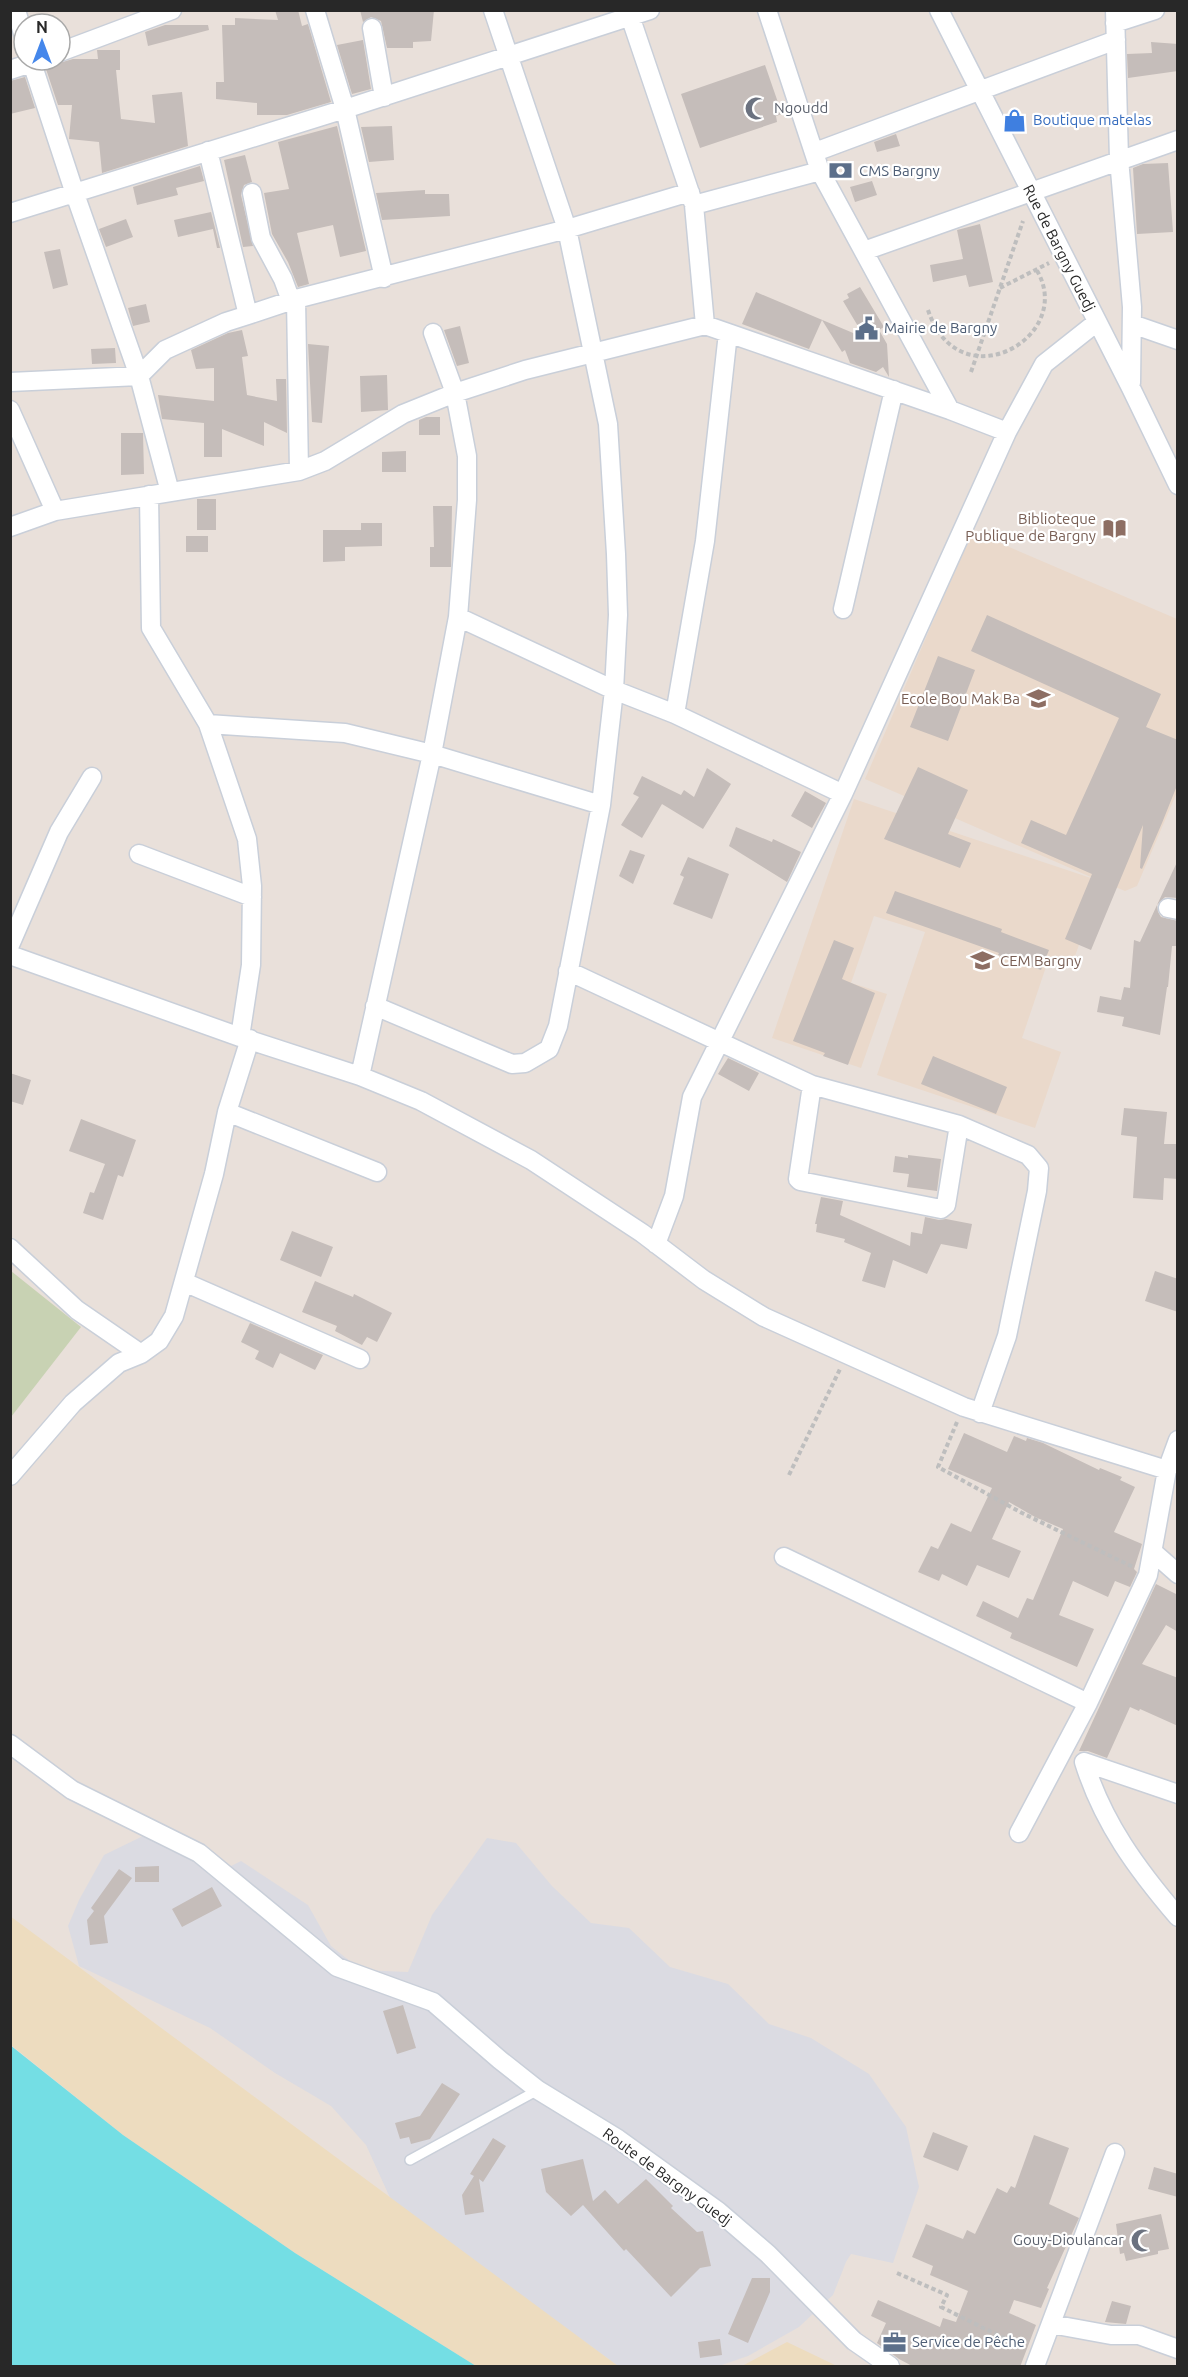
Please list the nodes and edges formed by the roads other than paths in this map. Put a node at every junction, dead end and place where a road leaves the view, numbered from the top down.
1 (315, 10) edge
2 (493, 10) edge
3 (650, 10) edge
4 (767, 10) edge
5 (939, 10) edge
6 (1155, 10) edge
7 (168, 11) edge
8 (629, 14) edge
9 (1115, 24) edge
10 (372, 28) dead end
11 (72, 47) edge
12 (509, 56) junction
13 (38, 72) edge
14 (979, 91) junction
15 (384, 97) junction
16 (345, 109) junction
17 (1178, 140) edge
18 (208, 151) junction
19 (815, 152) junction
20 (1119, 159) junction
21 (820, 171) junction
22 (1030, 192) junction
23 (252, 193) dead end
24 (75, 194) junction
25 (692, 199) junction
26 (10, 213) edge
27 (567, 228) junction
28 (864, 251) junction
29 (384, 278) junction
30 (293, 300) junction
31 (248, 315) junction
32 (1097, 322) junction
33 (1132, 324) junction
34 (705, 326) junction
35 (433, 333) dead end
36 (728, 333) junction
37 (1178, 340) edge
38 (594, 353) junction
39 (139, 376) junction
40 (10, 382) edge
41 (1131, 388) junction
42 (894, 390) junction
43 (455, 393) junction
44 (950, 410) junction
45 (10, 411) edge
46 (1006, 432) junction
47 (299, 471) junction
48 (1178, 485) edge
49 (170, 492) junction
50 (149, 495) junction
51 (56, 511) junction
52 (10, 527) edge
53 (843, 609) dead end
54 (458, 617) junction
55 (614, 690) junction
56 (675, 714) junction
57 (208, 724) junction
58 (432, 754) junction
59 (92, 777) dead end
60 (843, 794) junction
61 (601, 805) junction
62 (140, 854) dead end
63 (252, 897) junction
64 (10, 945) edge
65 (10, 955) edge
66 (568, 971) junction
67 (375, 1006) junction
68 (245, 1038) junction
69 (718, 1041) junction
70 (360, 1076) junction
71 (812, 1085) junction
72 (227, 1113) junction
73 (959, 1125) junction
74 (376, 1172) dead end
75 (656, 1244) junction
76 (10, 1248) edge
77 (184, 1282) junction
78 (141, 1354) junction
79 (360, 1359) dead end
80 (972, 1410) junction
81 (1178, 1440) edge
82 (1178, 1455) edge
83 (1167, 1470) junction
84 (10, 1476) edge
85 (1153, 1552) junction
86 (784, 1557) dead end
87 (1178, 1574) edge
88 (1088, 1703) junction
89 (10, 1744) edge
90 (1178, 1794) edge
91 (1019, 1833) dead end
92 (1178, 1917) edge
93 (538, 2090) junction
94 (1114, 2153) dead end
95 (410, 2160) dead end
96 (1051, 2324) junction
97 (1178, 2349) edge
98 (1037, 2361) edge
99 (890, 2367) edge

1 - 16 street
2 - 12 street
3 - 8 street
4 - 19 street
5 - 14 street, Rue de Bargny Guedj
6 - 9 street
7 - 11 street
8 - 12 street
8 - 25 street
9 - 14 street
9 - 20 street
10 - 15 street
12 - 15 street
12 - 27 street
13 - 24 street
14 - 19 street
14 - 22 street, Rue de Bargny Guedj
15 - 16 street
16 - 18 street
16 - 29 street
17 - 20 street
18 - 24 street
18 - 31 street
19 - 21 street
20 - 22 street
20 - 33 street
21 - 25 street
21 - 28 street
22 - 28 street
22 - 32 street, Rue de Bargny Guedj
23 - 30 street
24 - 26 street
24 - 39 street
25 - 27 street
25 - 34 street
27 - 29 street
27 - 38 street
28 - 44 street
29 - 30 street
30 - 31 street
30 - 47 street
31 - 39 street
32 - 41 street, Rue de Bargny Guedj
32 - 46 street
33 - 37 street
33 - 41 street
34 - 36 street
34 - 38 street
35 - 43 street
36 - 42 street
36 - 56 street
38 - 43 street
38 - 55 street
39 - 40 street
39 - 49 street
41 - 48 street, Rue de Bargny Guedj
42 - 44 street
42 - 53 street
43 - 47 street
43 - 54 street
44 - 46 street
45 - 51 street
46 - 60 street
47 - 49 street
49 - 50 street
50 - 51 street
50 - 57 street
51 - 52 street
54 - 55 street
54 - 58 street
55 - 56 street
55 - 61 street
56 - 60 street
57 - 58 street
57 - 63 street
58 - 61 street
58 - 67 street
59 - 64 street
60 - 69 street
61 - 66 street
62 - 63 street
63 - 68 street
65 - 68 street
66 - 67 street
66 - 69 street
67 - 70 street
68 - 70 street
68 - 72 street
69 - 71 street
69 - 75 street
70 - 75 street
71 - 73 street
71 - 73 street
72 - 74 street
72 - 77 street
73 - 80 street
75 - 80 street
76 - 78 street
77 - 78 street
77 - 79 street
78 - 84 street
80 - 83 street
81 - 83 street
82 - 83 street
83 - 85 street
85 - 87 street
85 - 88 street
86 - 88 street
88 - 91 street
89 - 93 street, Route de Bargny Guedj
90 - 92 street
93 - 95 lane
93 - 99 street, Route de Bargny Guedj
94 - 96 street
96 - 97 street
96 - 98 street

